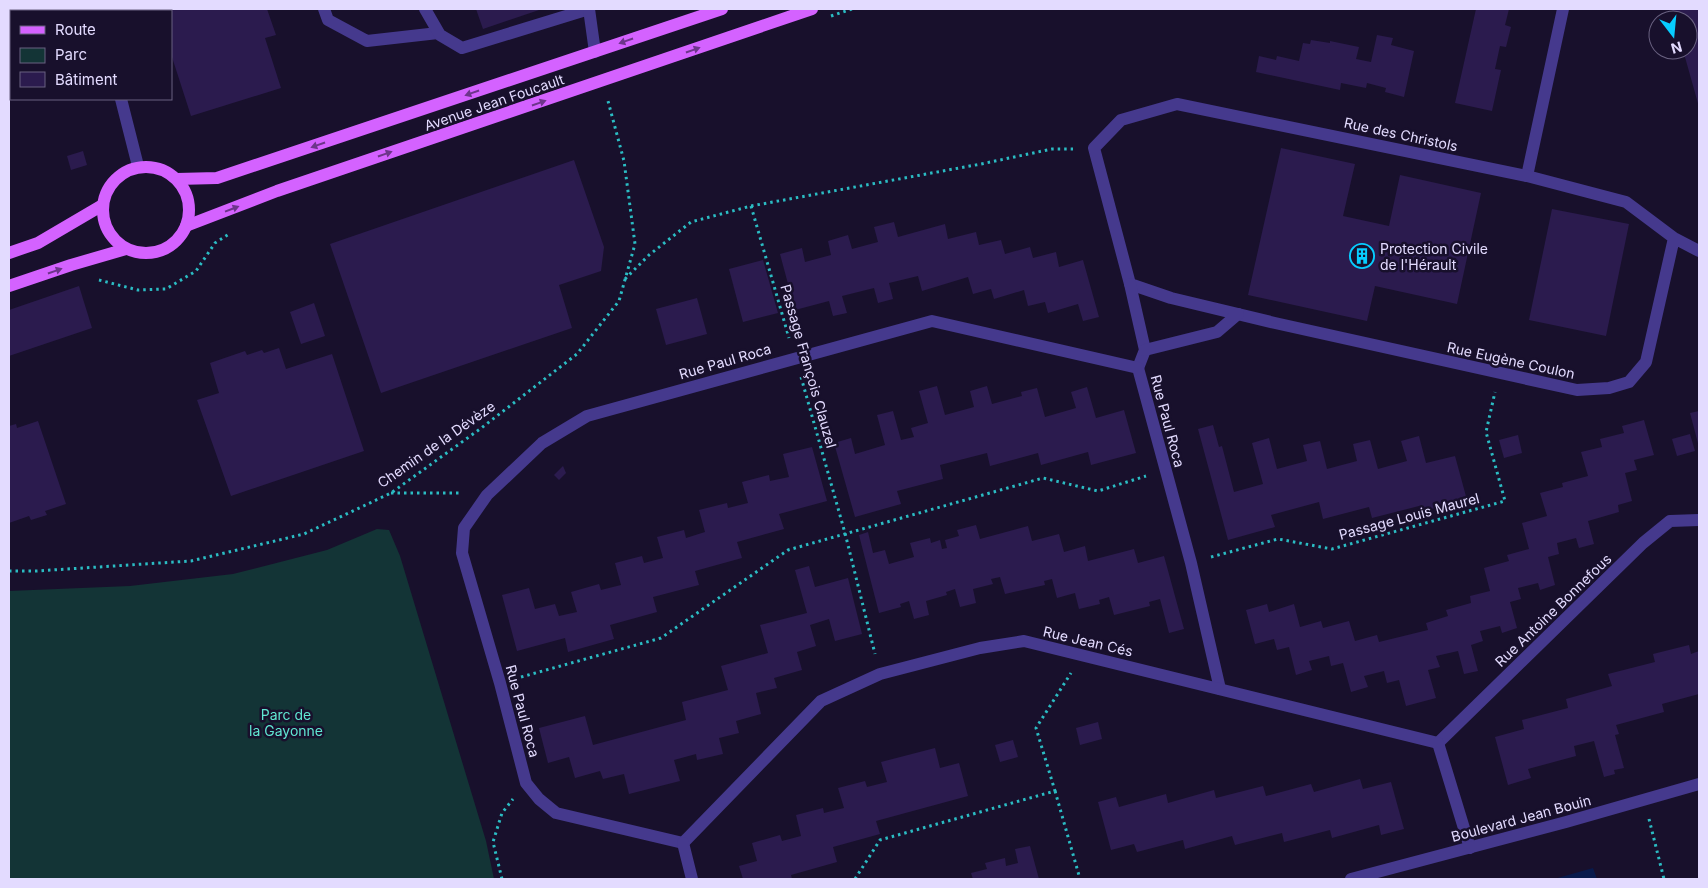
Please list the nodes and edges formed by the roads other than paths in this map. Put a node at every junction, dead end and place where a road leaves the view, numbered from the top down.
1 (324, 9) edge
2 (425, 9) edge
3 (589, 9) edge
4 (722, 9) edge
5 (812, 9) edge
6 (1563, 9) edge
7 (438, 33) junction
8 (595, 52) junction
9 (121, 100) edge
10 (138, 166) junction
11 (1527, 176) junction
12 (177, 179) junction
13 (102, 206) junction
14 (186, 226) junction
15 (1674, 238) junction
16 (126, 249) junction
17 (1699, 250) edge
18 (9, 253) edge
19 (1130, 284) junction
20 (9, 286) edge
21 (1238, 314) junction
22 (1145, 350) junction
23 (1138, 368) junction
24 (1699, 520) edge
25 (1220, 689) junction
26 (1438, 743) junction
27 (1699, 784) edge
28 (683, 843) junction
29 (1470, 848) junction
30 (692, 879) edge
31 (1351, 879) edge

1 - 7 street
2 - 7 street
3 - 7 street
3 - 8 street
4 -> 8 main road, Avenue Jean Foucault
14 -> 5 main road, Avenue Jean Foucault
6 - 11 street
8 -> 12 main road, Avenue Jean Foucault
9 - 10 street
10 - 12 main road
10 - 13 main road
11 - 15 street, Rue des Christols
11 - 19 street, Rue des Christols
12 - 14 main road
13 - 16 main road
13 - 18 main road
14 - 16 main road
15 - 17 street, Rue des Christols
15 - 21 street, Rue Eugène Coulon
20 -> 16 main road
19 - 21 street, Rue Eugène Coulon
19 - 22 street
21 - 22 street
22 - 23 street
23 - 25 street, Rue Paul Roca
23 - 28 street, Rue Paul Roca
24 - 26 street, Rue Antoine Bonnefous
25 - 26 street, Rue Jean Cés
25 - 28 street, Rue Jean Cés
26 - 29 street
27 - 29 street, Boulevard Jean Bouin
28 - 30 street
29 - 31 street, Boulevard Jean Bouin

